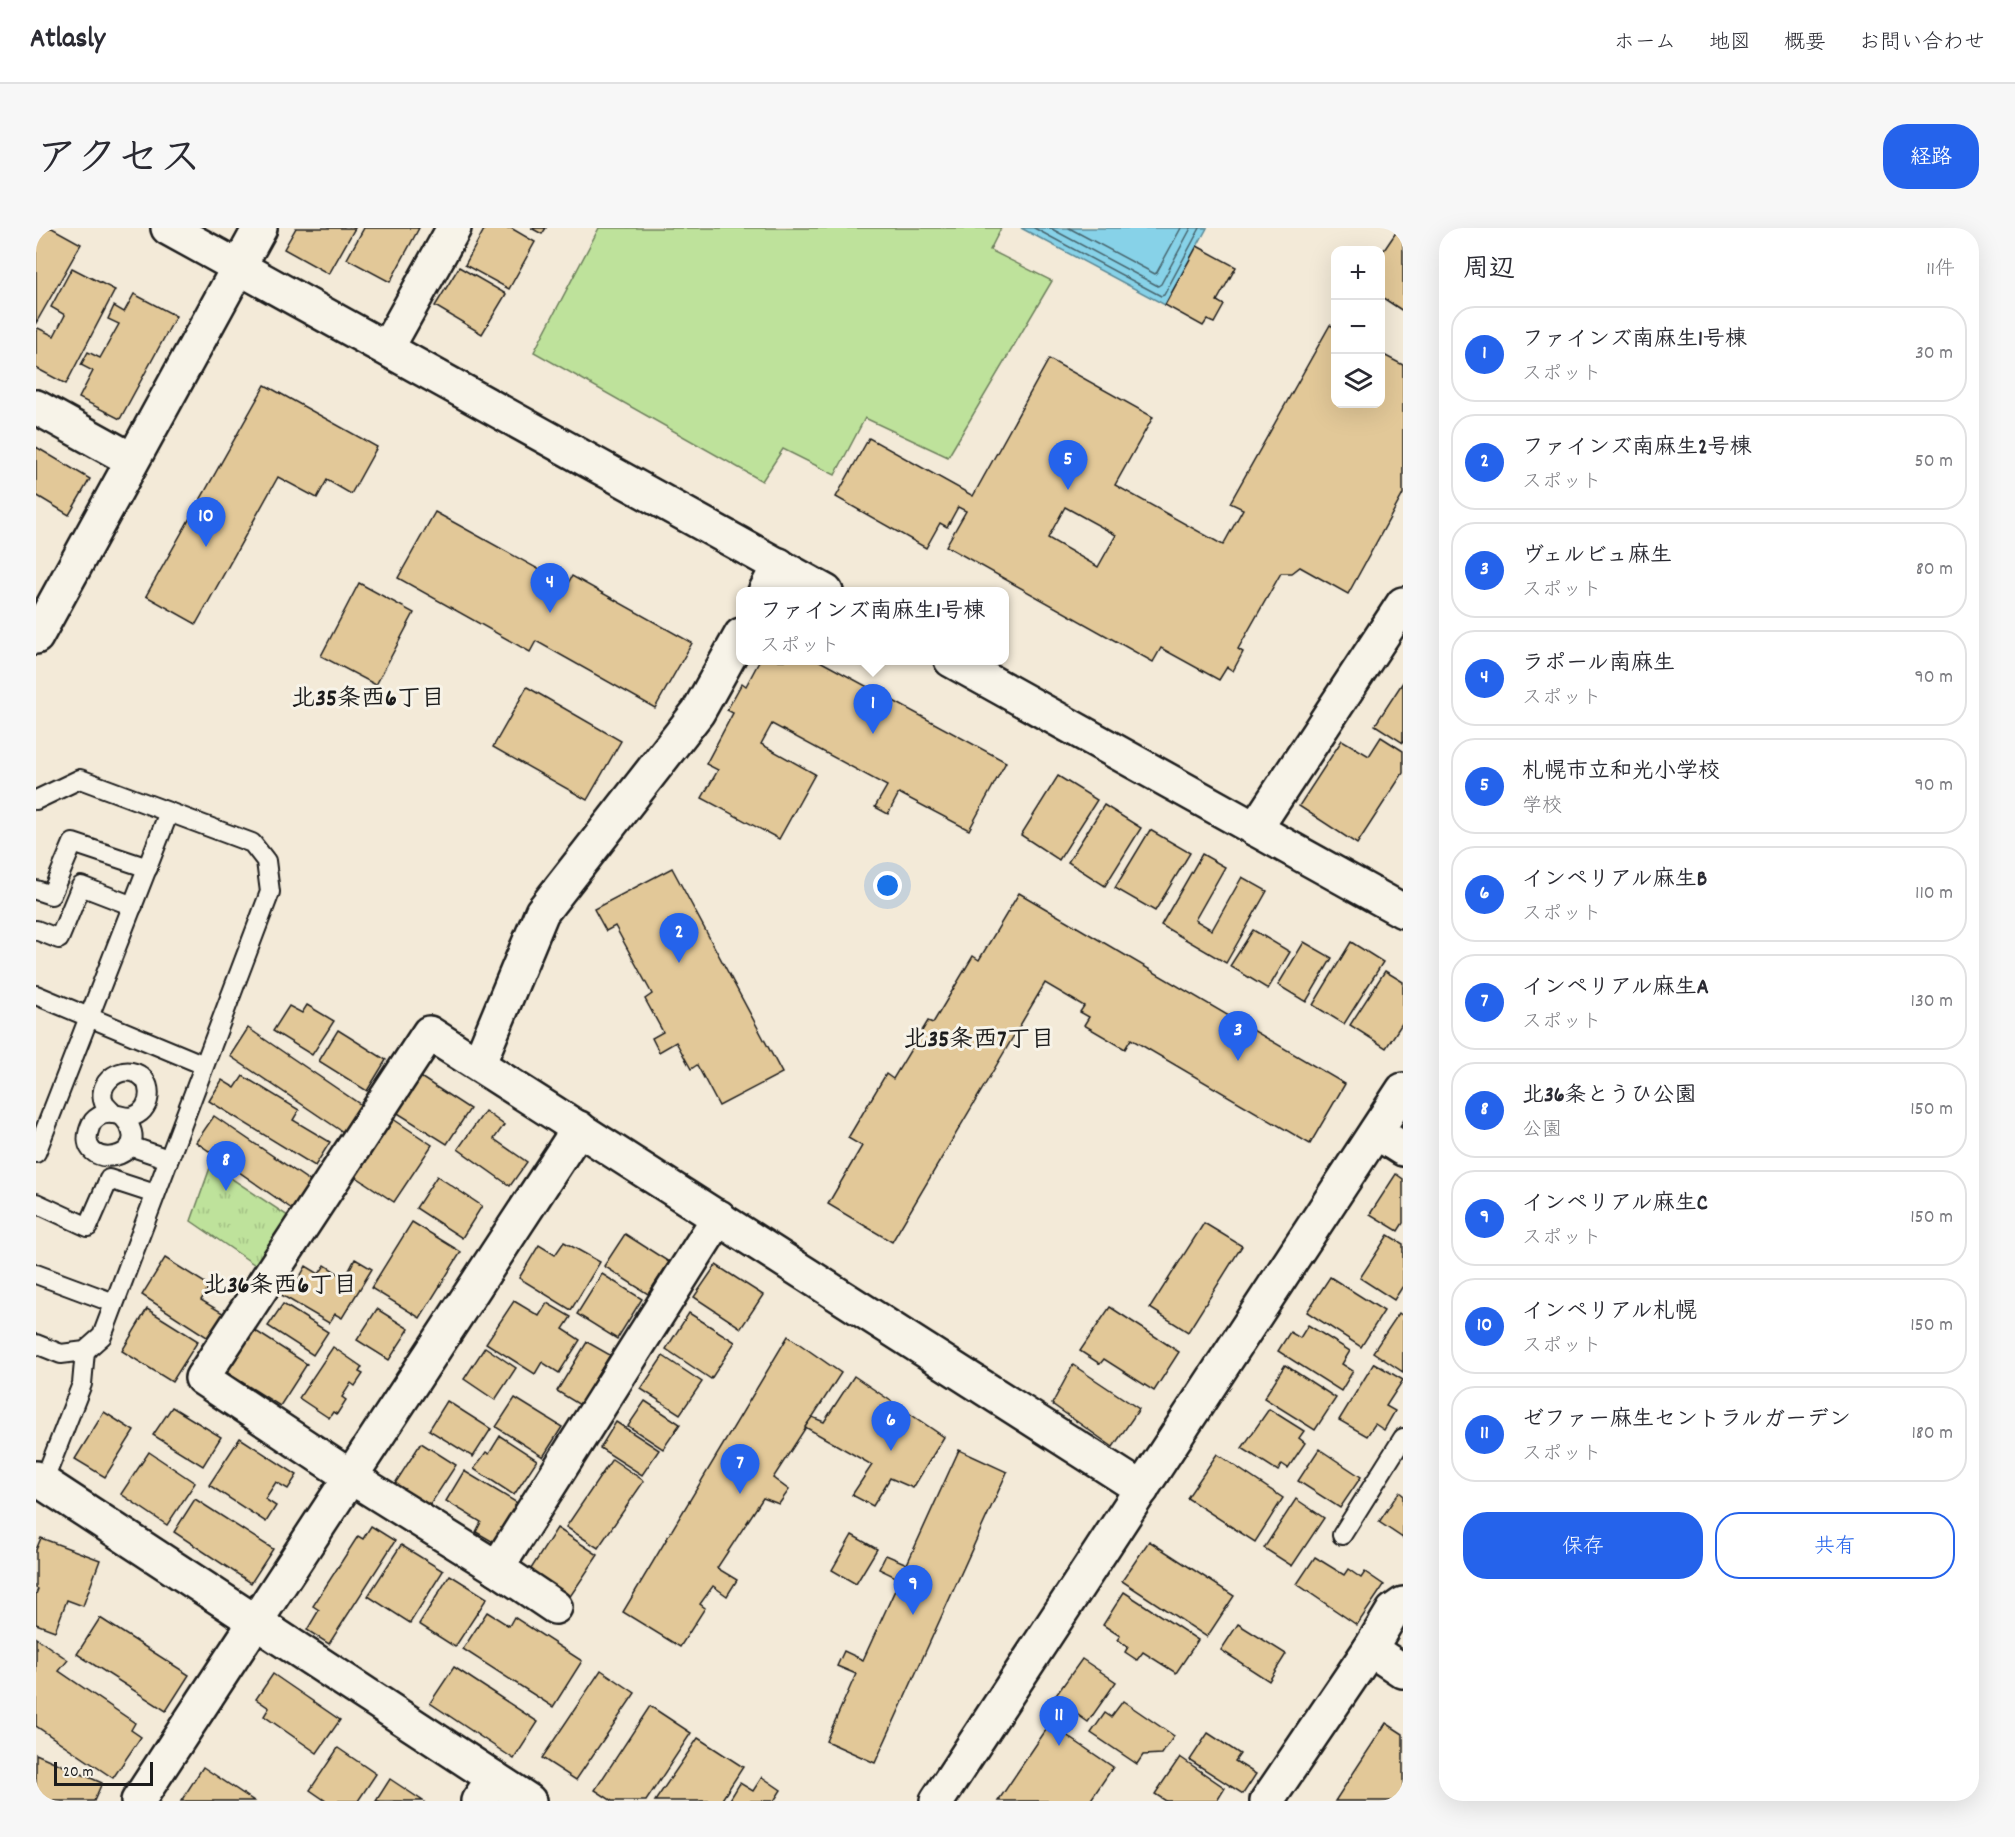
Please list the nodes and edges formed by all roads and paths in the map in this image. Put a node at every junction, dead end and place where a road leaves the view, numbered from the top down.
1 (168, 228) edge
2 (260, 228) edge
3 (454, 228) edge
4 (239, 267) junction
5 (387, 348) junction
6 (36, 408) edge
7 (132, 460) junction
8 (772, 578) edge
9 (809, 587) edge
10 (1403, 604) edge
11 (36, 637) edge
12 (736, 644) edge
13 (960, 665) edge
14 (36, 800) edge
15 (169, 812) junction
16 (1255, 829) junction
17 (148, 868) junction
18 (36, 890) edge
19 (133, 906) junction
20 (1403, 911) edge
21 (36, 930) edge
22 (36, 995) edge
23 (89, 1017) junction
24 (148, 1042) junction
25 (479, 1063) junction
26 (204, 1065) junction
27 (134, 1072) junction
28 (1403, 1090) edge
29 (118, 1115) junction
30 (579, 1128) junction
31 (1376, 1132) junction
32 (130, 1146) junction
33 (1403, 1149) edge
34 (36, 1153) edge
35 (168, 1159) junction
36 (155, 1194) junction
37 (36, 1203) edge
38 (719, 1217) junction
39 (36, 1274) edge
40 (114, 1304) junction
41 (36, 1344) edge
42 (85, 1351) junction
43 (1403, 1438) edge
44 (351, 1477) junction
45 (39, 1481) edge
46 (1142, 1489) junction
47 (1342, 1535) dead end
48 (497, 1568) junction
49 (1403, 1604) edge
50 (555, 1606) dead end
51 (256, 1623) junction
52 (1370, 1649) junction
53 (1403, 1671) edge
54 (486, 1790) edge
55 (138, 1801) edge
56 (529, 1801) edge
57 (937, 1801) edge
58 (1267, 1801) edge

1 - 4 street
2 - 4 street
3 - 5 street
4 - 5 street
4 - 7 street
5 - 8 street
6 - 7 street
7 - 11 street
8 - 9 street
10 - 16 street
12 - 25 street
13 - 16 street
14 - 15 lane
15 - 17 lane
15 - 26 lane
16 - 20 street
17 - 18 lane
17 - 19 lane
19 - 21 lane
19 - 23 lane
22 - 23 lane
23 - 24 lane
23 - 34 lane
24 - 26 lane
24 - 27 lane
25 - 30 street
25 - 44 street
26 - 35 lane
27 - 29 lane
27 - 29 lane
28 - 31 street
29 - 32 lane
29 - 32 lane
30 - 38 street
30 - 44 street
31 - 33 street
31 - 46 street
32 - 35 lane
35 - 36 lane
36 - 37 lane
36 - 40 lane
38 - 46 street
38 - 48 street
39 - 40 lane
40 - 42 lane
41 - 42 lane
42 - 45 lane
43 - 47 lane
44 - 48 street
44 - 51 street
45 - 51 street
46 - 57 street
48 - 50 street
49 - 52 street
51 - 54 street
51 - 55 street
52 - 53 street
52 - 58 street
54 - 56 street

